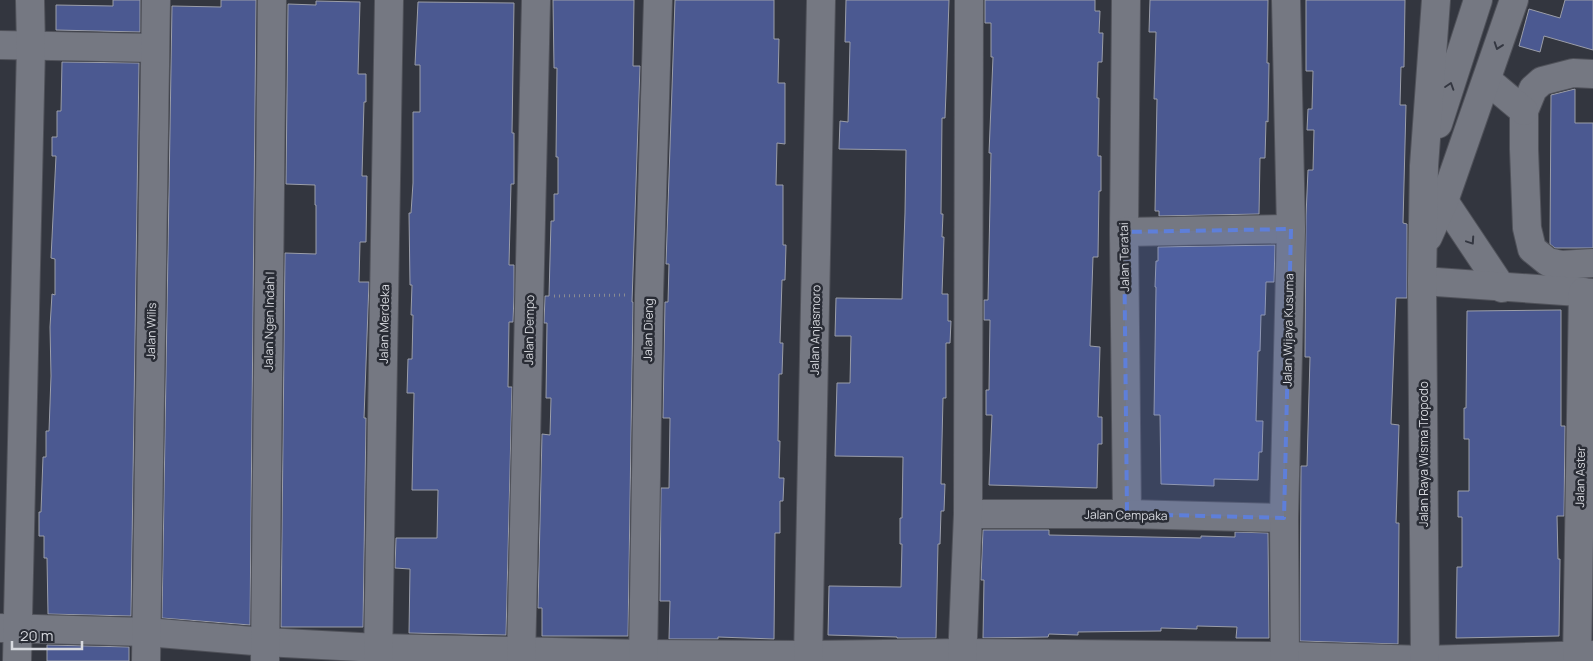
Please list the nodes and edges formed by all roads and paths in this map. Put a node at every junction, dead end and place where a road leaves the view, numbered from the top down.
1 (30, 0) edge
2 (156, 0) edge
3 (272, 0) edge
4 (389, 0) edge
5 (536, 0) edge
6 (658, 0) edge
7 (821, 0) edge
8 (969, 0) edge
9 (1126, 0) edge
10 (1286, 0) edge
11 (1436, 0) edge
12 (1478, 0) edge
13 (1514, 0) edge
14 (0, 45) edge
15 (31, 46) junction
16 (155, 48) junction
17 (1593, 74) edge
18 (1487, 80) junction
19 (1524, 111) junction
20 (1424, 166) junction
21 (1444, 201) junction
22 (1291, 229) junction
23 (1124, 232) junction
24 (1423, 248) junction
25 (1593, 263) edge
26 (1422, 281) junction
27 (1502, 288) junction
28 (1588, 292) edge
29 (648, 295) junction
30 (529, 297) junction
31 (968, 514) junction
32 (1128, 514) junction
33 (1284, 518) junction
34 (9, 628) edge
35 (147, 632) junction
36 (265, 651) edge
37 (378, 655) edge
38 (522, 655) edge
39 (643, 657) edge
40 (962, 657) edge
41 (1582, 657) edge
42 (808, 658) edge
43 (1285, 658) edge
44 (1425, 660) edge
45 (17, 661) edge
46 (146, 661) edge

1 - 15 street
2 - 16 street, Jalan Wilis
3 - 36 street, Jalan Ngen Indah I
4 - 37 street, Jalan Merdeka
5 - 30 street, Jalan Dempo
6 - 29 street, Jalan Dieng
7 - 42 street, Jalan Anjasmoro
8 - 31 street
9 - 23 street, Jalan Teratai
10 - 22 street, Jalan Wijaya Kusuma
11 - 20 street
20 -> 12 street
13 -> 18 street
14 - 15 street
15 - 16 street
15 - 34 street
16 - 35 street, Jalan Wilis
17 - 19 street
18 - 19 street
18 - 21 street
19 - 25 street
20 - 24 street, Jalan Raya Wisma Tropodo
21 - 24 street
21 -> 27 street
22 - 23 street
22 - 33 street, Jalan Wijaya Kusuma
23 - 32 street, Jalan Teratai
24 - 26 street, Jalan Raya Wisma Tropodo
26 - 27 street
26 - 44 street, Jalan Raya Wisma Tropodo
27 - 28 street
28 - 41 street, Jalan Aster
29 - 30 path
29 - 39 street, Jalan Dieng
30 - 38 street, Jalan Dempo
31 - 32 street, Jalan Cempaka
31 - 40 street
32 - 33 street, Jalan Cempaka
33 - 43 street, Jalan Wijaya Kusuma
34 - 35 street
34 - 45 street
35 - 36 street
35 - 46 street, Jalan Wilis
36 - 37 street
37 - 38 street
38 - 39 street
39 - 42 street
40 - 42 street
40 - 43 street
41 - 44 street
43 - 44 street

